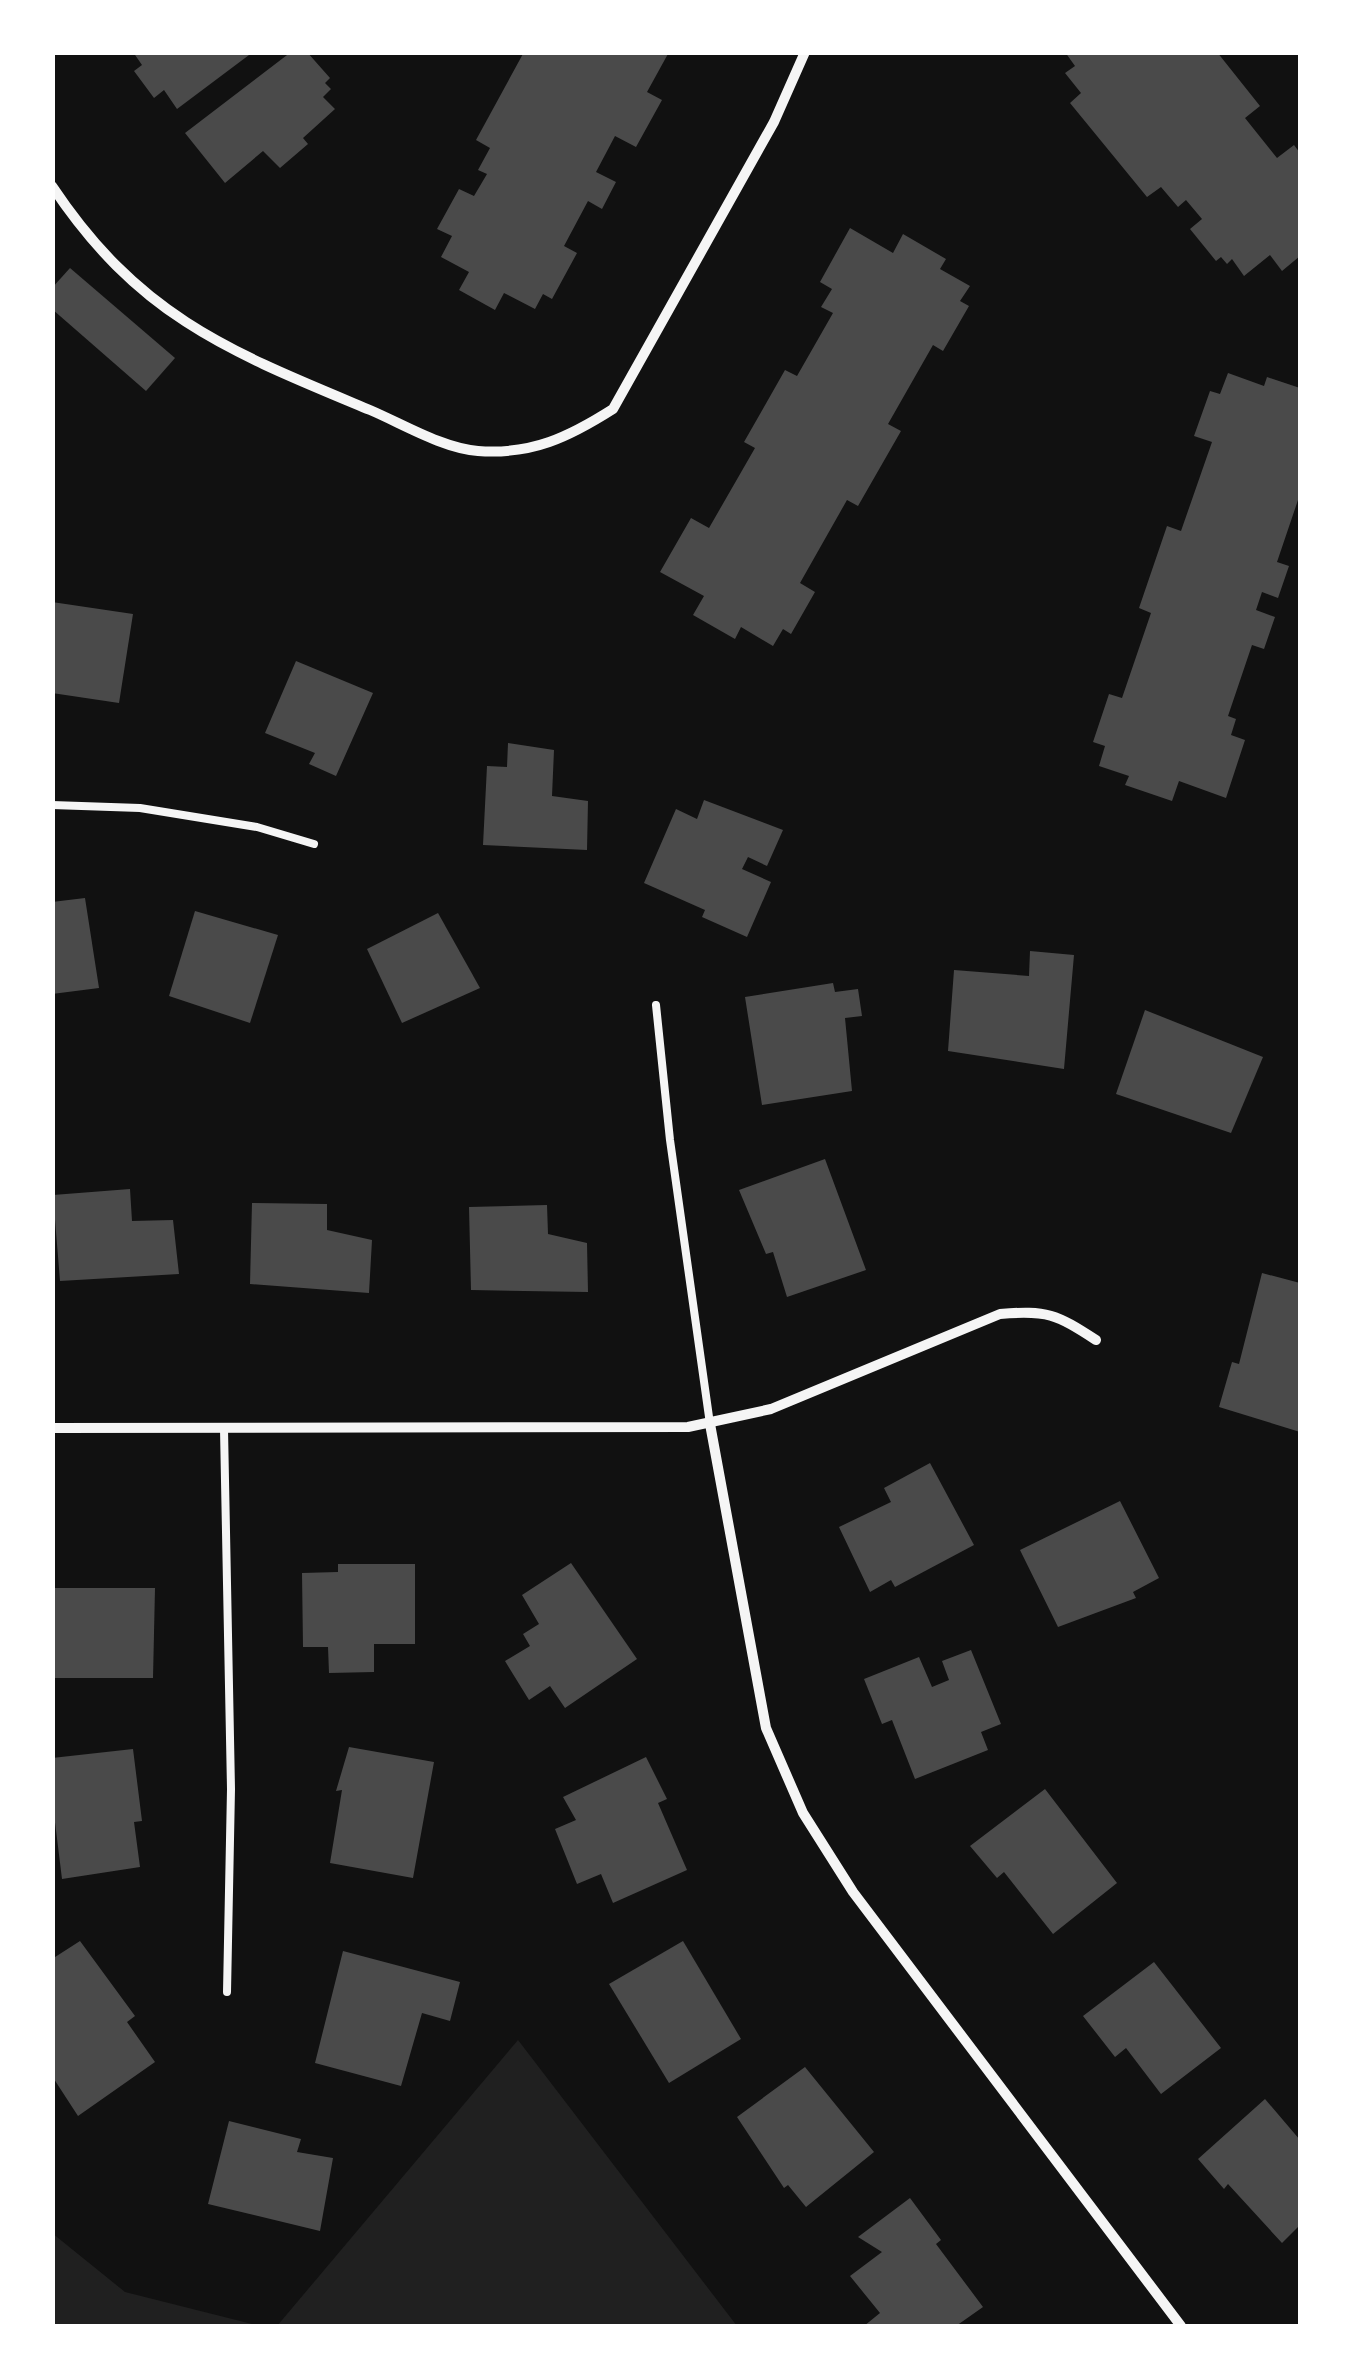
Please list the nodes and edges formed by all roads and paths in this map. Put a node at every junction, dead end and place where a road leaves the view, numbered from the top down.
1 (805, 52) edge
2 (52, 186) edge
3 (52, 805) edge
4 (314, 844) dead end
5 (656, 1005) dead end
6 (1096, 1340) dead end
7 (710, 1424) junction
8 (52, 1428) edge
9 (224, 1430) junction
10 (227, 1992) dead end
11 (1181, 2326) edge

1 - 2 street
3 - 4 lane
5 - 7 lane
6 - 7 street
7 - 9 street
7 - 11 street
8 - 9 street
9 - 10 lane

